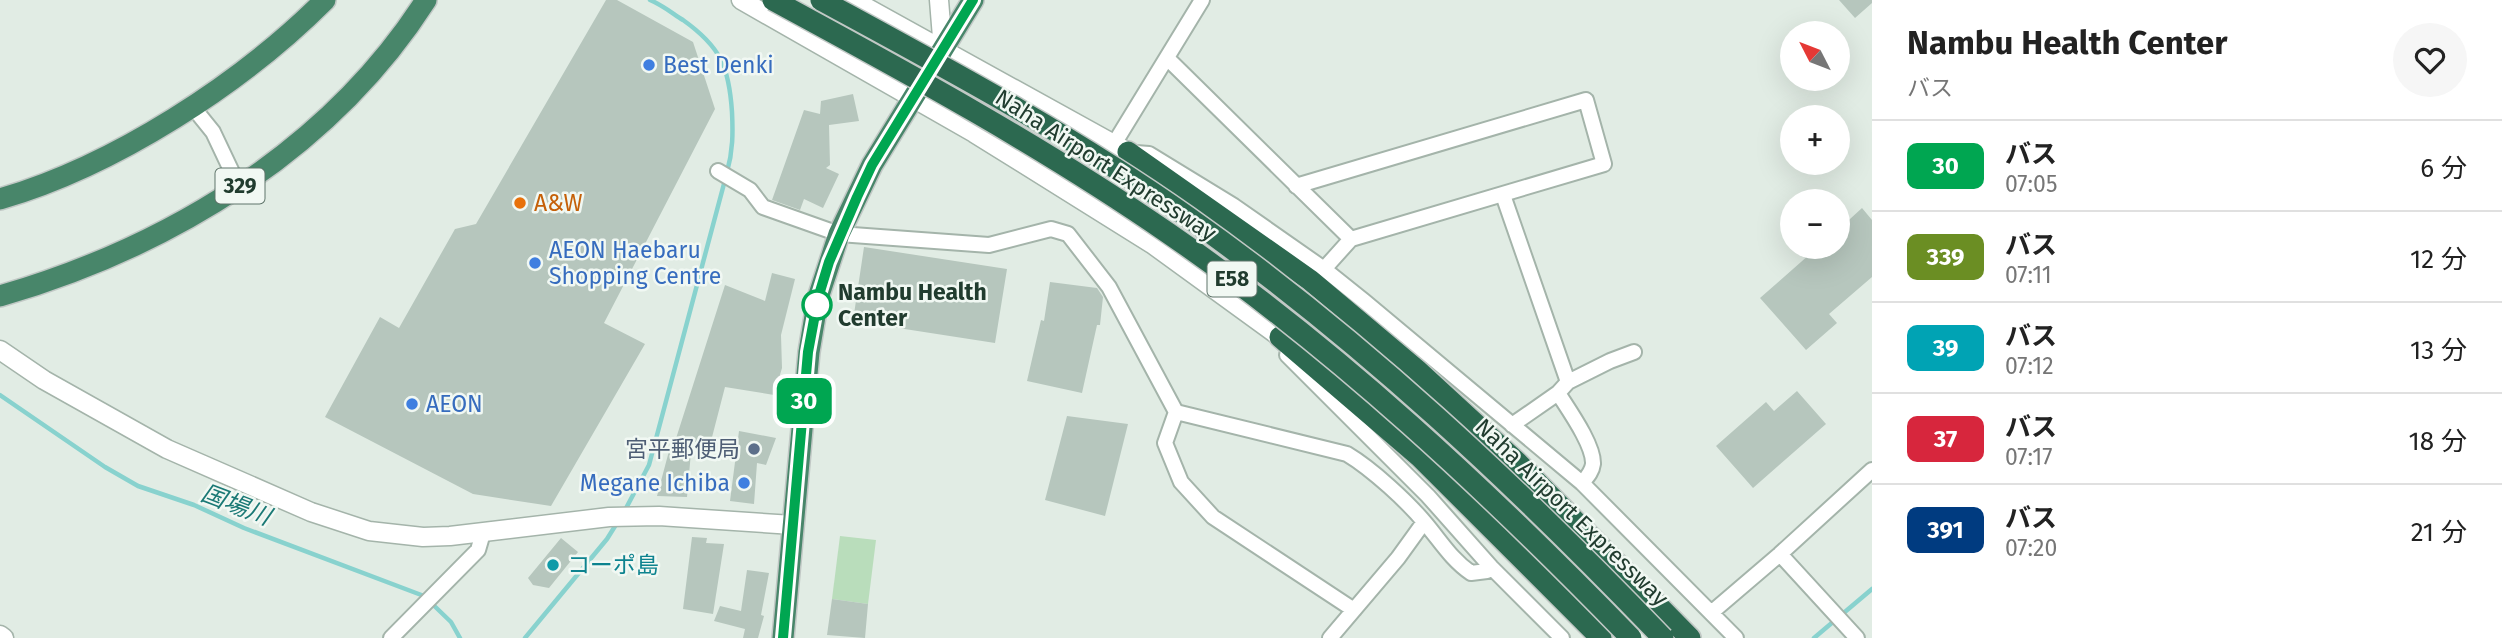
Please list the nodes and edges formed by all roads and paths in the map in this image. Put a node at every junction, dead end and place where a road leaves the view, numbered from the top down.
1 (325, 0) edge
2 (426, 0) edge
3 (741, 0) edge
4 (773, 0) edge
5 (821, 0) edge
6 (853, 0) edge
7 (939, 0) edge
8 (973, 0) edge
9 (1202, 0) edge
10 (943, 50) junction
11 (1167, 58) junction
12 (914, 97) junction
13 (192, 106) junction
14 (1121, 148) junction
15 (720, 172) dead end
16 (1296, 186) junction
17 (239, 187) junction
18 (1503, 195) junction
19 (0, 199) edge
20 (839, 234) junction
21 (1351, 239) junction
22 (1324, 270) junction
23 (0, 296) edge
24 (1280, 337) junction
25 (0, 350) edge
26 (1634, 352) dead end
27 (1563, 387) junction
28 (1176, 412) junction
29 (1512, 425) junction
30 (1872, 470) edge
31 (1582, 483) junction
32 (1424, 522) junction
33 (793, 525) junction
34 (483, 533) junction
35 (1780, 554) junction
36 (1491, 567) junction
37 (1354, 610) junction
38 (1711, 613) junction
39 (391, 638) edge
40 (783, 638) edge
41 (1330, 638) edge
42 (1562, 638) edge
43 (1601, 638) edge
44 (1631, 638) edge
45 (1662, 638) edge
46 (1690, 638) edge
47 (1736, 638) edge
48 (1857, 638) edge

1 - 13 highway
2 - 17 highway, 329
3 - 12 street
4 - 44 highway, Naha Airport Expressway / E58, bridge
5 - 45 highway, Naha Airport Expressway / E58, bridge
6 - 10 street
7 - 10 street
8 - 10 highway
9 - 11 street
10 - 12 highway
10 - 14 street
11 - 14 street
11 - 16 street
12 - 20 highway
12 - 24 street
13 - 17 street
13 - 19 highway
14 - 22 street
14 - 46 highway
15 - 20 street
16 - 18 street
16 - 21 street
17 - 23 highway, 329
18 - 21 street
18 - 27 street
20 - 28 street
20 - 33 highway
21 - 22 street
22 - 29 street
24 - 36 street
24 - 43 highway
25 - 34 street
26 - 27 street
27 - 29 street
27 - 31 street
28 - 32 street
28 - 37 street
29 - 31 street
30 - 35 street
31 - 38 street
32 - 36 street
32 - 37 street
33 - 34 street
33 - 40 highway
34 - 39 street
35 - 38 street
35 - 48 street
36 - 42 street
37 - 41 street
38 - 47 street

